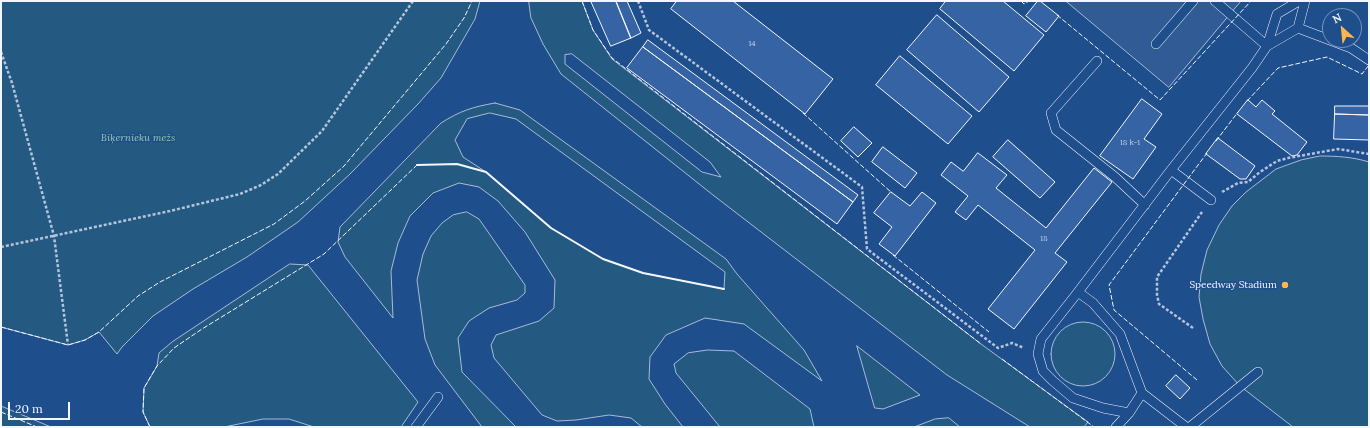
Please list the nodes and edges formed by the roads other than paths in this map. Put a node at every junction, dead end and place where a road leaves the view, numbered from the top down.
1 (1192, 1) edge
2 (1215, 1) edge
3 (1299, 1) edge
4 (1305, 1) edge
5 (1298, 28) junction
6 (1156, 44) dead end
7 (1267, 46) junction
8 (1369, 60) edge
9 (1097, 61) dead end
10 (1171, 170) junction
11 (1211, 200) road end
12 (1145, 205) junction
13 (1078, 292) junction
14 (1258, 372) dead end
15 (1142, 394) junction
16 (438, 397) dead end
17 (1129, 413) junction
18 (416, 427) edge
19 (1116, 427) edge
20 (1186, 427) edge
21 (1190, 427) edge

1 - 6 lane
2 - 7 lane
3 - 7 lane
4 - 5 lane
5 - 7 lane
5 - 8 lane
7 - 10 lane
9 - 12 lane
10 - 11 lane
10 - 12 lane
12 - 13 lane
13 - 15 lane
13 - 17 lane
14 - 21 lane
15 - 17 lane
15 - 20 lane
16 - 18 lane
17 - 19 lane

